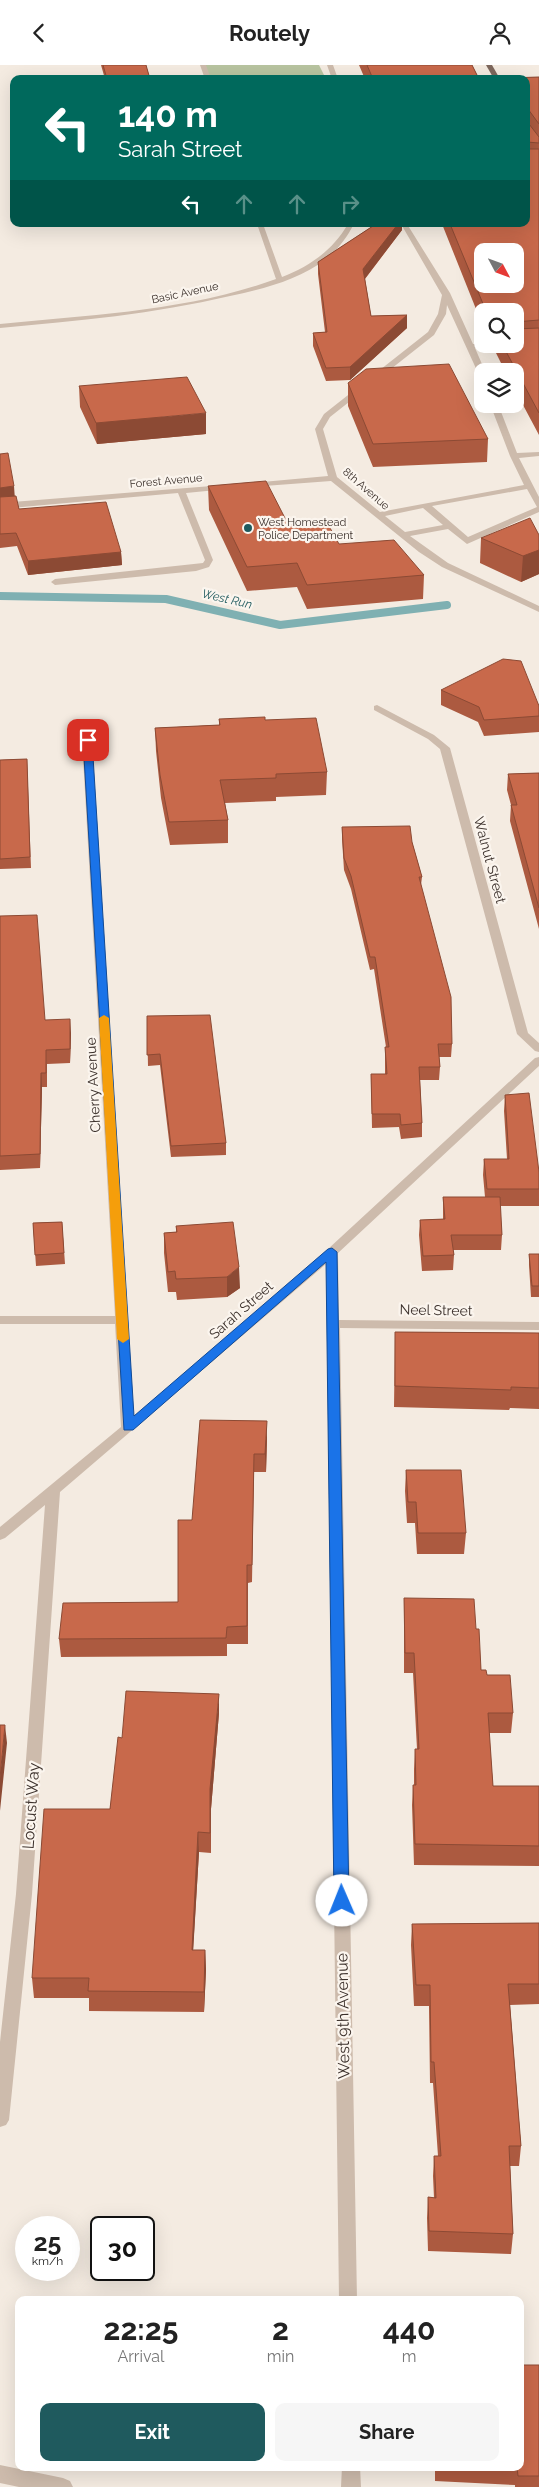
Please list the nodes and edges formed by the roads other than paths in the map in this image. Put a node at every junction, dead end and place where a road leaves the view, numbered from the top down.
1 (261, 227) edge
2 (349, 227) edge
3 (406, 227) edge
4 (280, 279) junction
5 (446, 293) junction
6 (0, 326) edge
7 (539, 343) edge
8 (472, 346) junction
9 (478, 363) edge
10 (497, 413) edge
11 (539, 454) edge
12 (514, 456) junction
13 (333, 478) junction
14 (238, 486) edge
15 (530, 486) junction
16 (229, 487) edge
17 (181, 491) junction
18 (425, 505) junction
19 (539, 505) edge
20 (0, 506) edge
21 (539, 509) edge
22 (378, 515) junction
23 (449, 526) junction
24 (403, 535) junction
25 (55, 582) dead end
26 (539, 609) edge
27 (376, 709) dead end
28 (88, 740) dead end
29 (539, 1049) edge
30 (539, 1060) edge
31 (332, 1252) junction
32 (0, 1320) edge
33 (122, 1320) junction
34 (332, 1324) junction
35 (539, 1326) edge
36 (128, 1428) junction
37 (53, 1491) junction
38 (0, 1535) edge
39 (0, 2120) edge
40 (348, 2296) edge
41 (350, 2471) edge
42 (0, 2474) edge
43 (63, 2487) edge
44 (351, 2487) edge

1 - 4 street
2 - 4 street, Basic Avenue
3 - 5 street
4 - 6 street, Basic Avenue
5 - 8 street
5 - 13 street, 8th Avenue
7 - 8 street
8 - 9 street
10 - 12 street
11 - 12 street
12 - 15 street
13 - 14 street
13 - 22 street, 8th Avenue
15 - 18 street
15 - 19 street
16 - 17 street, Forest Avenue
17 - 20 street, Forest Avenue
17 - 25 street
18 - 22 street
18 - 23 street
21 - 23 street
22 - 24 street, 8th Avenue
23 - 24 street
24 - 26 street, 8th Avenue
27 - 29 street, Walnut Street
28 - 33 street, Cherry Avenue
30 - 31 street, Sarah Street
31 - 34 street, West 9th Avenue
31 - 36 street, Sarah Street
32 - 33 street
33 - 36 street, Cherry Avenue
34 - 35 street, Neel Street
34 - 40 street, West 9th Avenue
36 - 37 street, Sarah Street
37 - 38 street, Sarah Street
37 - 39 street, Locust Way
41 - 44 street
42 - 43 street

